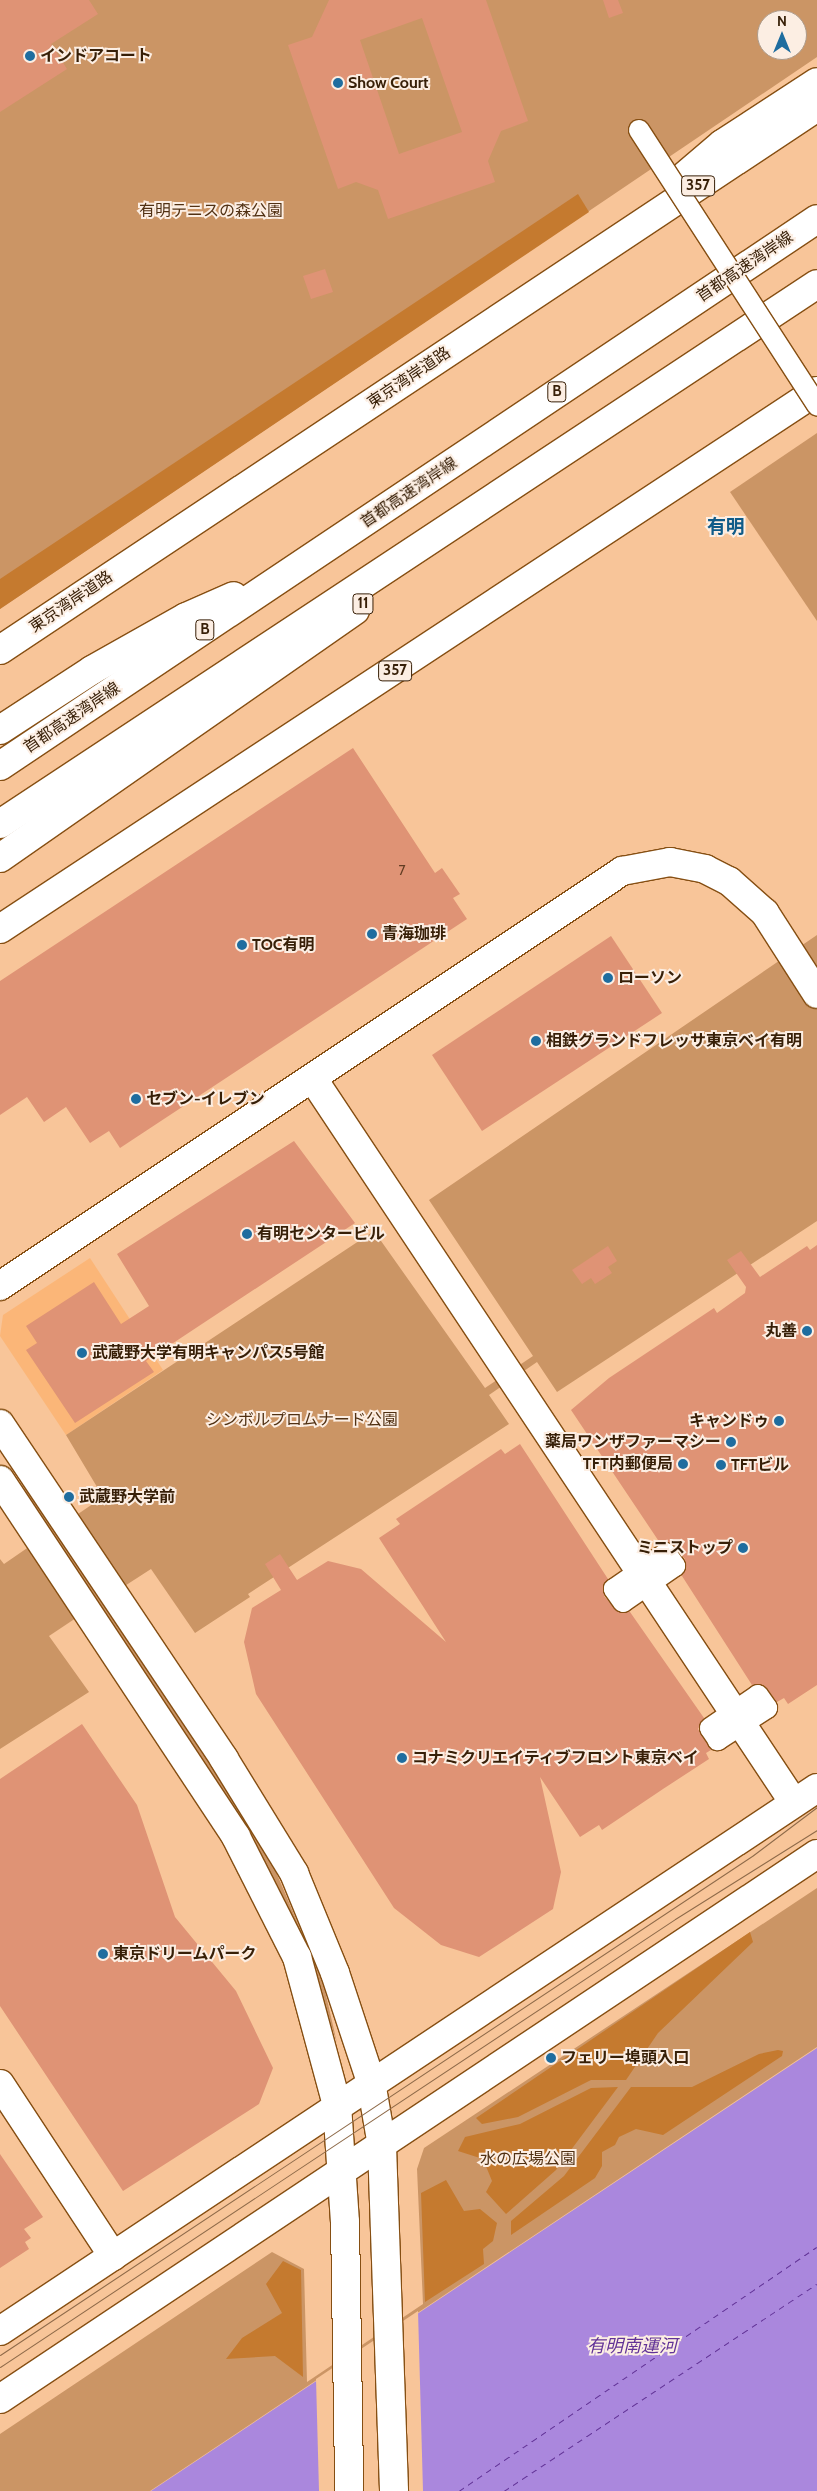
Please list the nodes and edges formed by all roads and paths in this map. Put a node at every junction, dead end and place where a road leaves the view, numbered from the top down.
1 (815, 92) edge
2 (639, 130) dead end
3 (817, 219) edge
4 (817, 284) edge
5 (817, 391) edge
6 (817, 397) edge
7 (817, 405) edge
8 (791, 412) junction
9 (568, 447) junction
10 (299, 568) junction
11 (0, 650) edge
12 (0, 730) edge
13 (0, 766) edge
14 (0, 824) edge
15 (0, 858) edge
16 (0, 929) edge
17 (817, 994) edge
18 (313, 1079) junction
19 (0, 1286) edge
20 (0, 1424) edge
21 (0, 1480) edge
22 (817, 1788) edge
23 (794, 1803) junction
24 (817, 1854) edge
25 (371, 2082) junction
26 (0, 2084) edge
27 (337, 2104) junction
28 (382, 2146) junction
29 (343, 2171) junction
30 (113, 2256) junction
31 (0, 2331) edge
32 (0, 2399) edge
33 (349, 2491) edge
34 (394, 2491) edge

1 - 11 main road, 東京湾岸道路
2 - 7 street, bridge
3 - 10 main road, 首都高速湾岸線 / B
4 - 9 main road
5 - 8 main road, 357
6 - 8 main road, 357
8 - 16 main road, 357
9 - 14 main road
9 - 15 main road, 11
10 - 12 main road
10 - 13 main road, 首都高速湾岸線 / B
17 - 18 main road
18 - 19 main road
18 - 23 main road
20 - 25 main road
21 - 27 main road
22 - 23 main road
23 - 25 main road
24 - 28 main road
25 - 27 main road
25 - 28 main road
26 - 30 main road
27 - 29 main road
27 - 30 main road
28 - 29 main road
28 - 34 main road
29 - 32 main road
29 - 33 main road
30 - 31 main road

